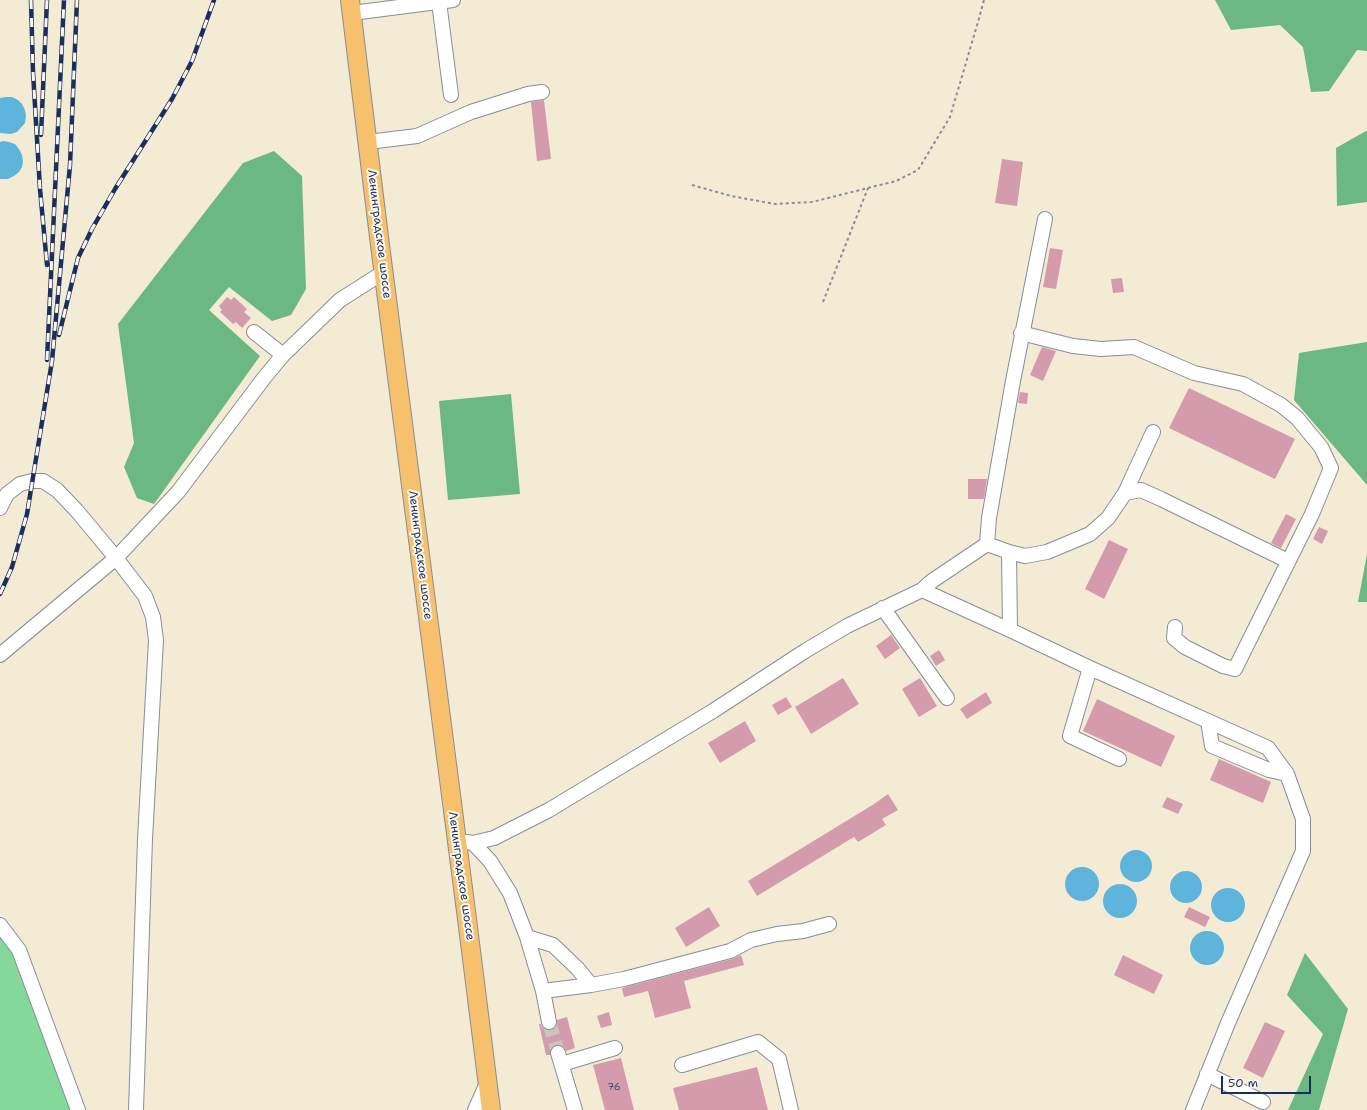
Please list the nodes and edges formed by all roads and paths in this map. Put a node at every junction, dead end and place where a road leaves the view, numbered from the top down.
1 (984, 0) edge
2 (446, 1) edge
3 (351, 6) edge
4 (542, 92) dead end
5 (451, 95) dead end
6 (368, 142) junction
7 (692, 185) dead end
8 (868, 188) junction
9 (1045, 219) dead end
10 (384, 272) junction
11 (823, 302) dead end
12 (254, 332) dead end
13 (1022, 333) junction
14 (283, 355) junction
15 (1153, 432) dead end
16 (1125, 493) junction
17 (0, 508) edge
18 (987, 544) junction
19 (1009, 552) junction
20 (116, 558) junction
21 (1288, 561) junction
22 (922, 590) junction
23 (883, 608) junction
24 (1175, 627) dead end
25 (1010, 630) junction
26 (0, 655) edge
27 (1090, 668) junction
28 (947, 698) dead end
29 (1208, 721) junction
30 (1119, 759) dead end
31 (1287, 774) junction
32 (465, 842) junction
33 (829, 924) dead end
34 (0, 925) edge
35 (527, 937) junction
36 (591, 985) junction
37 (543, 991) junction
38 (549, 1022) tunnel mouth
39 (615, 1048) dead end
40 (682, 1065) dead end
41 (1208, 1074) junction
42 (488, 1083) junction
43 (1263, 1102) dead end
44 (78, 1110) edge
45 (136, 1110) edge
46 (475, 1110) edge
47 (491, 1110) edge
48 (575, 1110) edge
49 (791, 1110) edge
50 (1193, 1110) edge

1 - 8 path
2 - 3 street
2 - 5 street
3 - 6 main road, Ленинградское шоссе
4 - 6 street
6 - 10 main road, Ленинградское шоссе
7 - 8 path
8 - 11 path
9 - 13 street
10 - 14 street
10 - 32 main road, Ленинградское шоссе
12 - 14 street
13 - 18 street
13 - 21 street
14 - 20 street
15 - 16 street
16 - 19 street
16 - 21 street
17 - 20 street
18 - 19 street
18 - 22 street
19 - 25 street
20 - 26 street
20 - 45 street
21 - 24 street
22 - 23 street
22 - 25 street
23 - 28 street
23 - 32 street
25 - 27 street
27 - 29 street
27 - 30 street
29 - 31 street
29 - 31 street
31 - 41 street
32 - 35 street
32 - 42 main road, Ленинградское шоссе
33 - 36 street
34 - 44 street
35 - 36 street
35 - 37 street
36 - 37 street
37 - 38 street
39 - 48 street
40 - 49 street
41 - 43 street
41 - 50 street
42 - 46 street
42 - 47 main road, Ленинградское шоссе

